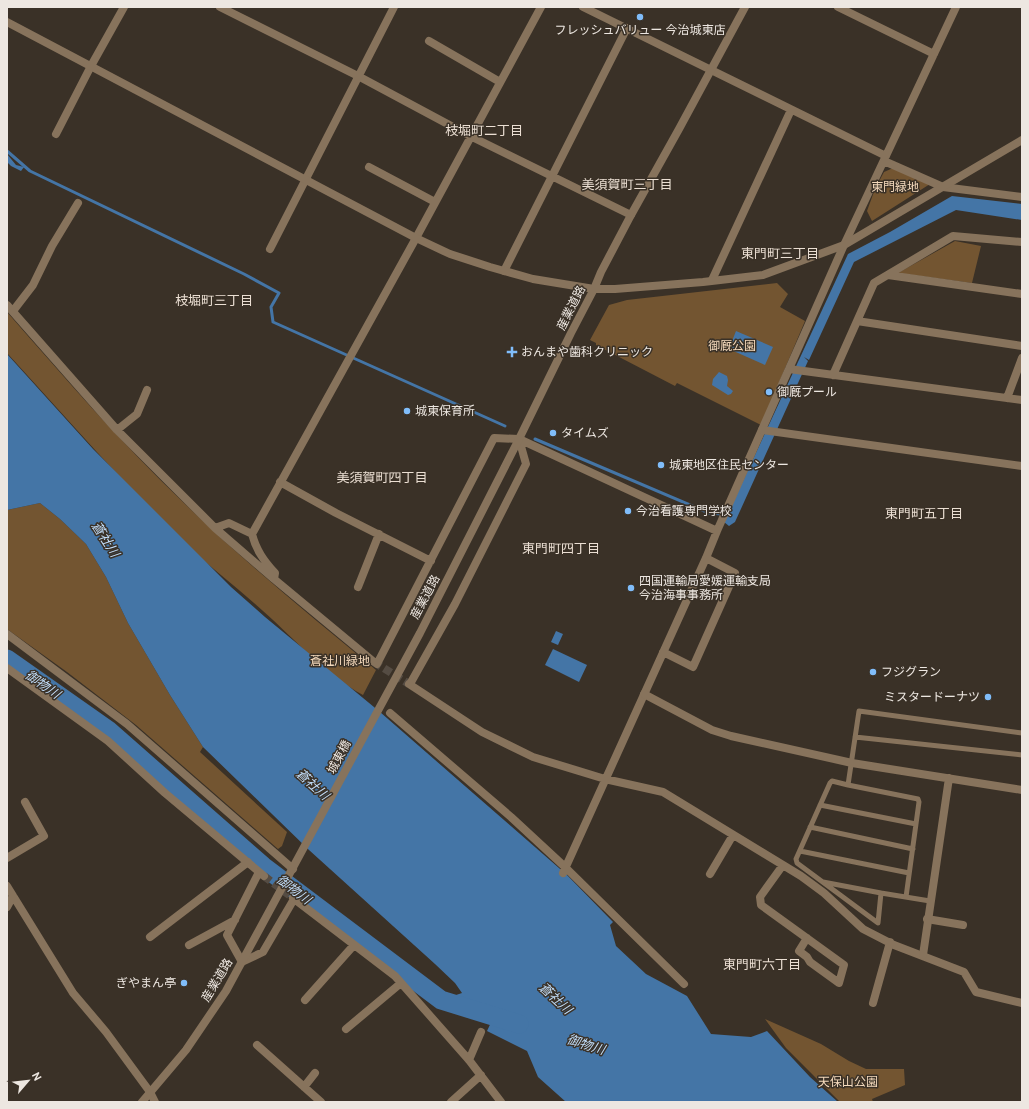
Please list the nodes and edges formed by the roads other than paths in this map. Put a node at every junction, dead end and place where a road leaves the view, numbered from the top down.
1 (124, 7) edge
2 (220, 7) edge
3 (394, 7) edge
4 (541, 7) edge
5 (583, 7) edge
6 (745, 7) edge
7 (838, 7) edge
8 (956, 7) edge
9 (7, 22) edge
10 (627, 28) junction
11 (429, 41) dead end
12 (934, 54) junction
13 (91, 66) junction
14 (711, 70) junction
15 (358, 76) junction
16 (500, 82) junction
17 (791, 110) junction
18 (56, 134) dead end
19 (470, 136) junction
20 (1022, 140) edge
21 (885, 158) junction
22 (369, 166) dead end
23 (552, 176) junction
24 (305, 179) junction
25 (943, 187) junction
26 (1022, 197) edge
27 (435, 202) junction
28 (78, 203) dead end
29 (631, 215) junction
30 (416, 238) junction
31 (1022, 242) edge
32 (844, 245) junction
33 (270, 249) dead end
34 (504, 271) junction
35 (888, 275) junction
36 (712, 280) junction
37 (594, 289) junction
38 (1022, 294) edge
39 (7, 304) edge
40 (13, 312) junction
41 (857, 321) junction
42 (1022, 346) edge
43 (1022, 358) edge
44 (789, 369) junction
45 (833, 375) junction
46 (147, 390) dead end
47 (1007, 398) junction
48 (1022, 400) edge
49 (117, 430) junction
50 (762, 430) junction
51 (519, 439) junction
52 (1022, 466) edge
53 (280, 482) junction
54 (216, 528) junction
55 (717, 531) junction
56 (252, 534) junction
57 (379, 534) junction
58 (706, 558) junction
59 (431, 560) junction
60 (274, 579) junction
61 (358, 586) dead end
62 (7, 634) edge
63 (663, 652) junction
64 (7, 668) edge
65 (644, 694) junction
66 (379, 708) joint
67 (390, 713) dead end
68 (1022, 733) edge
69 (855, 737) junction
70 (1022, 755) edge
71 (852, 763) junction
72 (949, 778) junction
73 (605, 779) junction
74 (848, 785) junction
75 (1022, 790) edge
76 (25, 802) dead end
77 (820, 805) junction
78 (916, 824) junction
79 (810, 827) junction
80 (733, 834) junction
81 (913, 849) junction
82 (800, 851) junction
83 (7, 858) edge
84 (298, 860) joint
85 (248, 862) junction
86 (783, 865) junction
87 (293, 869) junction
88 (564, 870) junction
89 (910, 873) junction
90 (710, 874) dead end
91 (821, 881) junction
92 (7, 886) edge
93 (881, 893) junction
94 (13, 896) junction
95 (906, 898) junction
96 (930, 901) junction
97 (7, 907) edge
98 (927, 919) junction
99 (235, 920) junction
100 (963, 925) dead end
101 (150, 937) dead end
102 (807, 938) junction
103 (890, 942) junction
104 (354, 945) junction
105 (188, 946) dead end
106 (923, 955) junction
107 (242, 962) junction
108 (401, 983) junction
109 (684, 984) dead end
110 (304, 1000) dead end
111 (873, 1002) dead end
112 (1022, 1003) edge
113 (346, 1029) dead end
114 (481, 1032) dead end
115 (257, 1045) dead end
116 (468, 1060) junction
117 (315, 1073) dead end
118 (481, 1075) junction
119 (304, 1087) junction
120 (150, 1092) junction
121 (142, 1102) edge
122 (155, 1102) edge
123 (321, 1102) edge
124 (451, 1102) edge
125 (501, 1102) edge

1 - 13 street
2 - 15 street
3 - 15 street
4 - 16 street
5 - 10 street
6 - 14 street, 産業道路
7 - 12 street
8 - 12 street
9 - 13 street
10 - 14 street
10 - 23 street
11 - 16 street
12 - 21 street
13 - 18 street
13 - 24 street
14 - 17 street
14 - 29 street, 産業道路
15 - 19 street
15 - 24 street
16 - 19 street
17 - 21 street
17 - 36 street
19 - 23 street
19 - 27 street
20 - 25 street
21 - 25 street
21 - 32 street
22 - 27 street
23 - 29 street
23 - 34 street
24 - 30 street
24 - 33 street
25 - 26 street
25 - 32 street
27 - 30 street
28 - 40 street
29 - 37 street, 産業道路
30 - 34 street
30 - 53 street
31 - 35 street
32 - 36 street
32 - 44 street
34 - 37 street
35 - 38 street
35 - 41 street
36 - 37 street
37 - 51 street, 産業道路
39 - 40 street
40 - 49 street
41 - 42 street
41 - 45 street
43 - 47 street
44 - 45 street
44 - 50 street
45 - 47 street
46 - 49 street
47 - 48 street
49 - 54 street
50 - 52 street
50 - 55 street
51 - 55 street
51 - 59 street
51 - 66 street, 産業道路
51 - 73 street
53 - 56 street
53 - 57 street
54 - 56 street
54 - 60 street
55 - 58 street
56 - 60 street
57 - 59 street
57 - 61 street
58 - 63 street
58 - 63 street
59 - 60 street
62 - 87 street
63 - 65 street
64 - 85 street
65 - 71 street
65 - 73 street
66 - 84 street, 城東橋
67 - 88 street
68 - 69 lane
69 - 70 lane
69 - 71 lane
71 - 72 street
71 - 74 lane
72 - 75 street
72 - 96 street
73 - 80 street
73 - 88 street
74 - 77 lane
74 - 78 lane
76 - 83 street
77 - 78 lane
77 - 79 lane
78 - 81 lane
79 - 81 lane
79 - 82 lane
80 - 86 street
80 - 90 street
81 - 89 lane
82 - 89 lane
82 - 91 lane
84 - 87 street, 産業道路
85 - 99 street
85 - 101 street
86 - 102 street
86 - 103 street
87 - 107 street, 産業道路
88 - 109 street
89 - 95 lane
91 - 93 lane
91 - 93 lane
92 - 94 street
93 - 95 lane
94 - 97 street
94 - 120 street
95 - 96 lane
96 - 98 street
98 - 100 street
98 - 106 street
99 - 105 street
99 - 107 street
102 - 102 street
103 - 106 street
103 - 111 street
104 - 107 street
104 - 108 street
104 - 110 street
106 - 112 street
107 - 120 street, 産業道路
108 - 113 street
108 - 116 street
114 - 116 street
115 - 119 street
116 - 118 street
117 - 119 street
118 - 124 street
118 - 125 street
119 - 123 street
120 - 121 street, 産業道路
120 - 122 street

